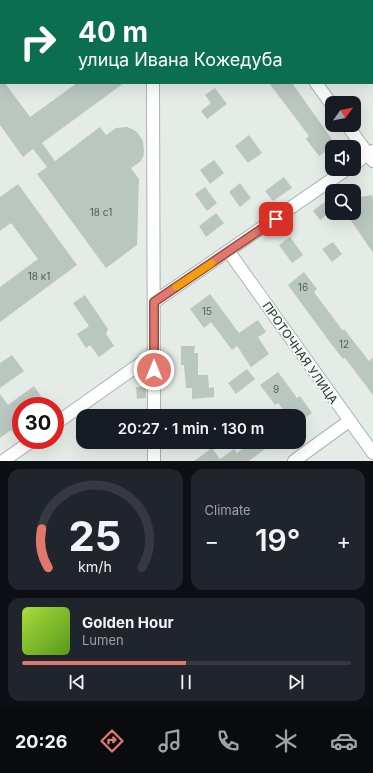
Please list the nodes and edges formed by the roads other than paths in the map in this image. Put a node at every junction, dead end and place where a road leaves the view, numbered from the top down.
1 (153, 84) edge
2 (317, 84) edge
3 (325, 96) edge
4 (353, 132) edge
5 (371, 155) edge
6 (361, 160) edge
7 (337, 176) edge
8 (229, 252) junction
9 (154, 302) junction
10 (154, 354) junction
11 (154, 409) edge
12 (64, 418) edge
13 (349, 421) junction
14 (20, 449) edge
15 (154, 449) edge
16 (373, 453) edge
17 (3, 461) edge
18 (154, 461) edge
19 (294, 461) edge

1 - 9 street
2 - 3 street
4 - 5 street
5 - 6 street
7 - 8 street
8 - 9 street
8 - 13 street, ПРОТОЧНАЯ УЛИЦА
9 - 10 street
10 - 11 street
10 - 12 street
13 - 16 street, ПРОТОЧНАЯ УЛИЦА
13 - 19 street
14 - 17 street
15 - 18 street

